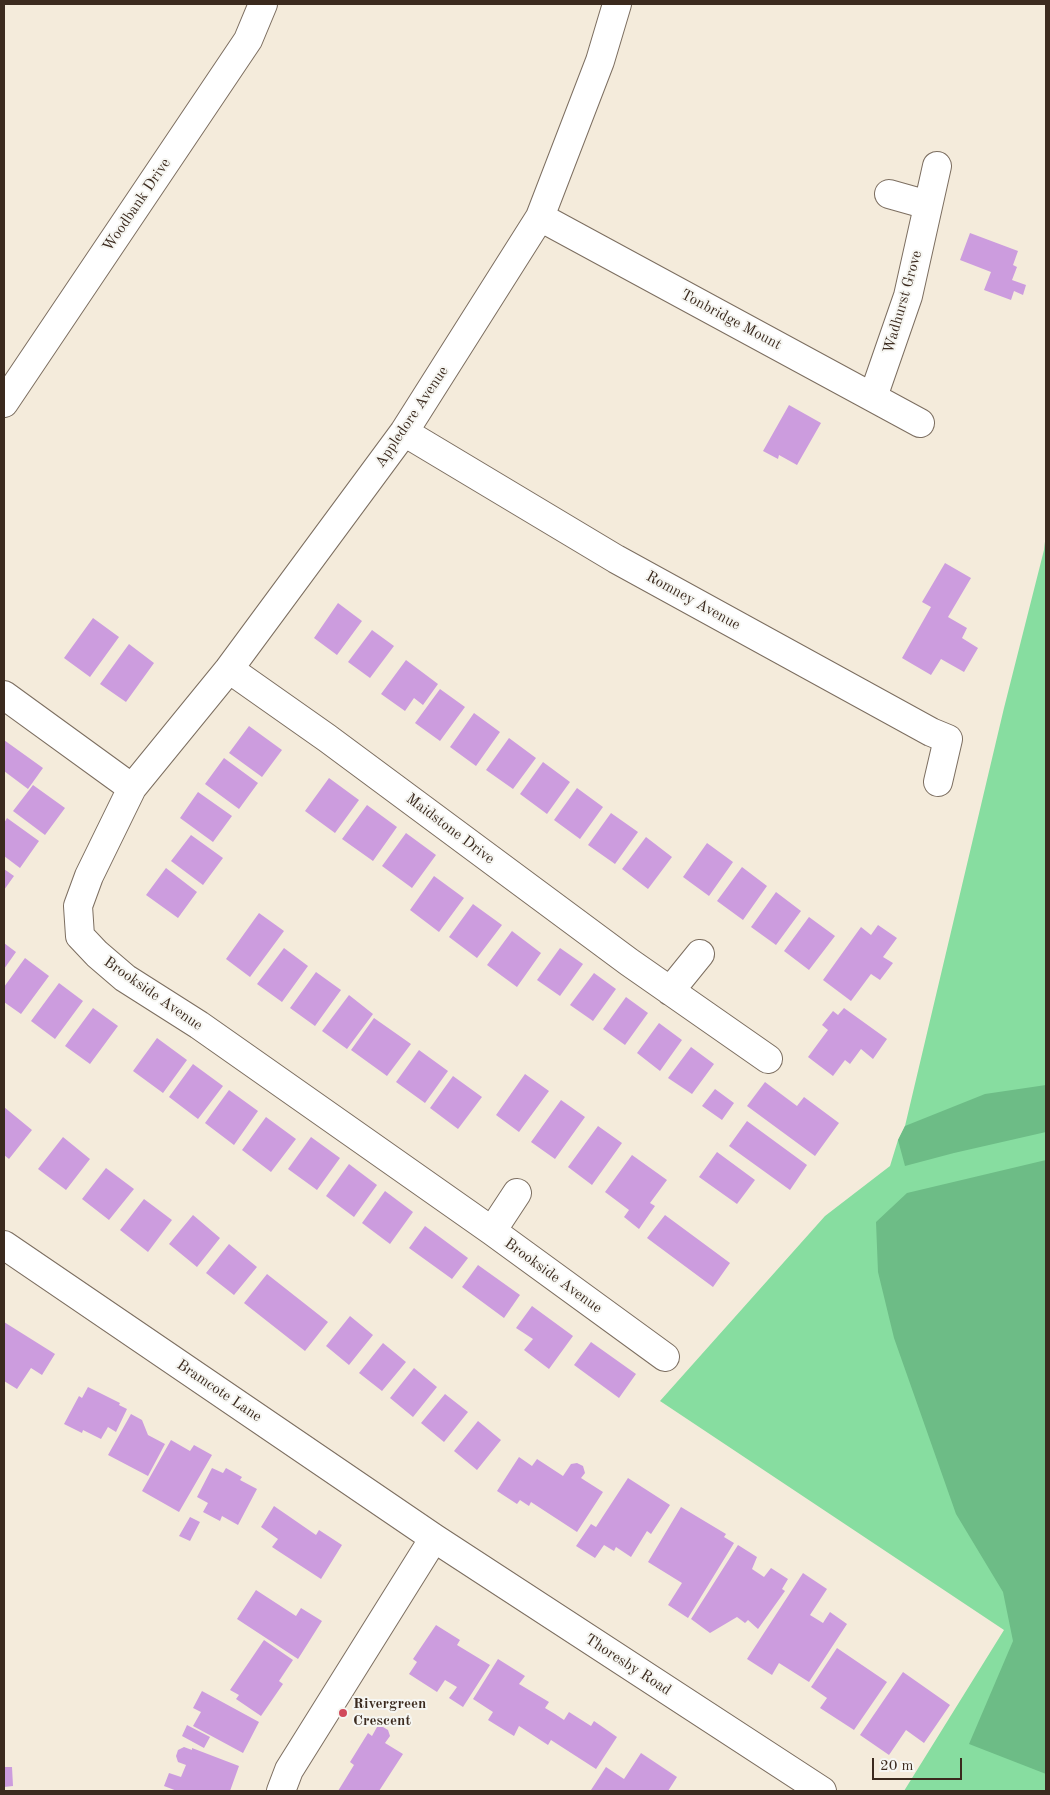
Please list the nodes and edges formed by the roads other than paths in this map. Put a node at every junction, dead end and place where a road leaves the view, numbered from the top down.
1 (263, 4) edge
2 (617, 4) edge
3 (937, 166) dead end
4 (889, 194) dead end
5 (928, 205) junction
6 (540, 217) junction
7 (873, 397) junction
8 (4, 404) edge
9 (920, 423) dead end
10 (404, 432) junction
11 (229, 669) junction
12 (4, 695) edge
13 (938, 782) dead end
14 (132, 788) junction
15 (700, 954) dead end
16 (670, 991) junction
17 (768, 1059) dead end
18 (518, 1193) dead end
19 (492, 1231) junction
20 (4, 1245) edge
21 (665, 1357) dead end
22 (434, 1538) junction
23 (282, 1791) edge
24 (822, 1791) edge

1 - 8 street, Woodbank Drive
2 - 6 street, Appledore Avenue
3 - 5 street, Wadhurst Grove
4 - 5 street
5 - 7 street, Wadhurst Grove
6 - 7 street, Tonbridge Mount
6 - 10 street, Appledore Avenue
7 - 9 street, Tonbridge Mount
10 - 11 street, Appledore Avenue
10 - 13 street, Romney Avenue
11 - 14 street, Appledore Avenue
11 - 16 street, Maidstone Drive
12 - 14 street
14 - 19 street, Brookside Avenue
15 - 16 street
16 - 17 street, Maidstone Drive
18 - 19 street, Brookside Avenue
19 - 21 street, Brookside Avenue
20 - 22 street, Bramcote Lane
22 - 23 street
22 - 24 street, Thoresby Road

